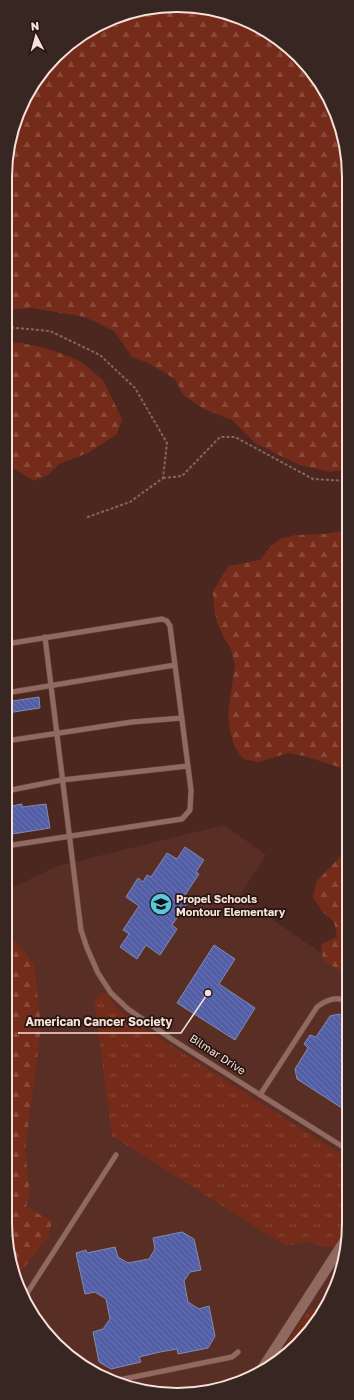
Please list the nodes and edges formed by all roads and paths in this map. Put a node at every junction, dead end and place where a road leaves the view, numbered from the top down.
1 (12, 328) edge
2 (163, 478) junction
3 (342, 480) edge
4 (85, 518) dead end
5 (45, 637) junction
6 (12, 643) edge
7 (175, 665) junction
8 (51, 685) junction
9 (12, 692) edge
10 (182, 718) junction
11 (56, 733) junction
12 (12, 740) edge
13 (188, 766) junction
14 (62, 780) junction
15 (12, 790) edge
16 (69, 837) junction
17 (12, 845) edge
18 (342, 1000) edge
19 (260, 1095) junction
20 (342, 1146) edge
21 (116, 1155) dead end
22 (340, 1249) edge
23 (28, 1292) edge
24 (238, 1352) dead end
25 (267, 1361) edge
26 (124, 1379) edge

1 - 2 path
2 - 3 path
2 - 4 path
5 - 6 lane
5 - 7 lane
5 - 8 lane, Bilmar Drive
7 - 8 lane
7 - 10 lane
8 - 9 lane
8 - 11 lane, Bilmar Drive
10 - 11 lane
10 - 13 lane
11 - 12 lane
11 - 14 lane, Bilmar Drive
13 - 14 lane
13 - 16 lane
14 - 15 lane
14 - 16 lane, Bilmar Drive
16 - 17 lane
16 - 19 lane, Bilmar Drive
18 - 19 lane
19 - 20 lane, Bilmar Drive
21 - 23 lane
22 - 25 street
24 - 26 lane

